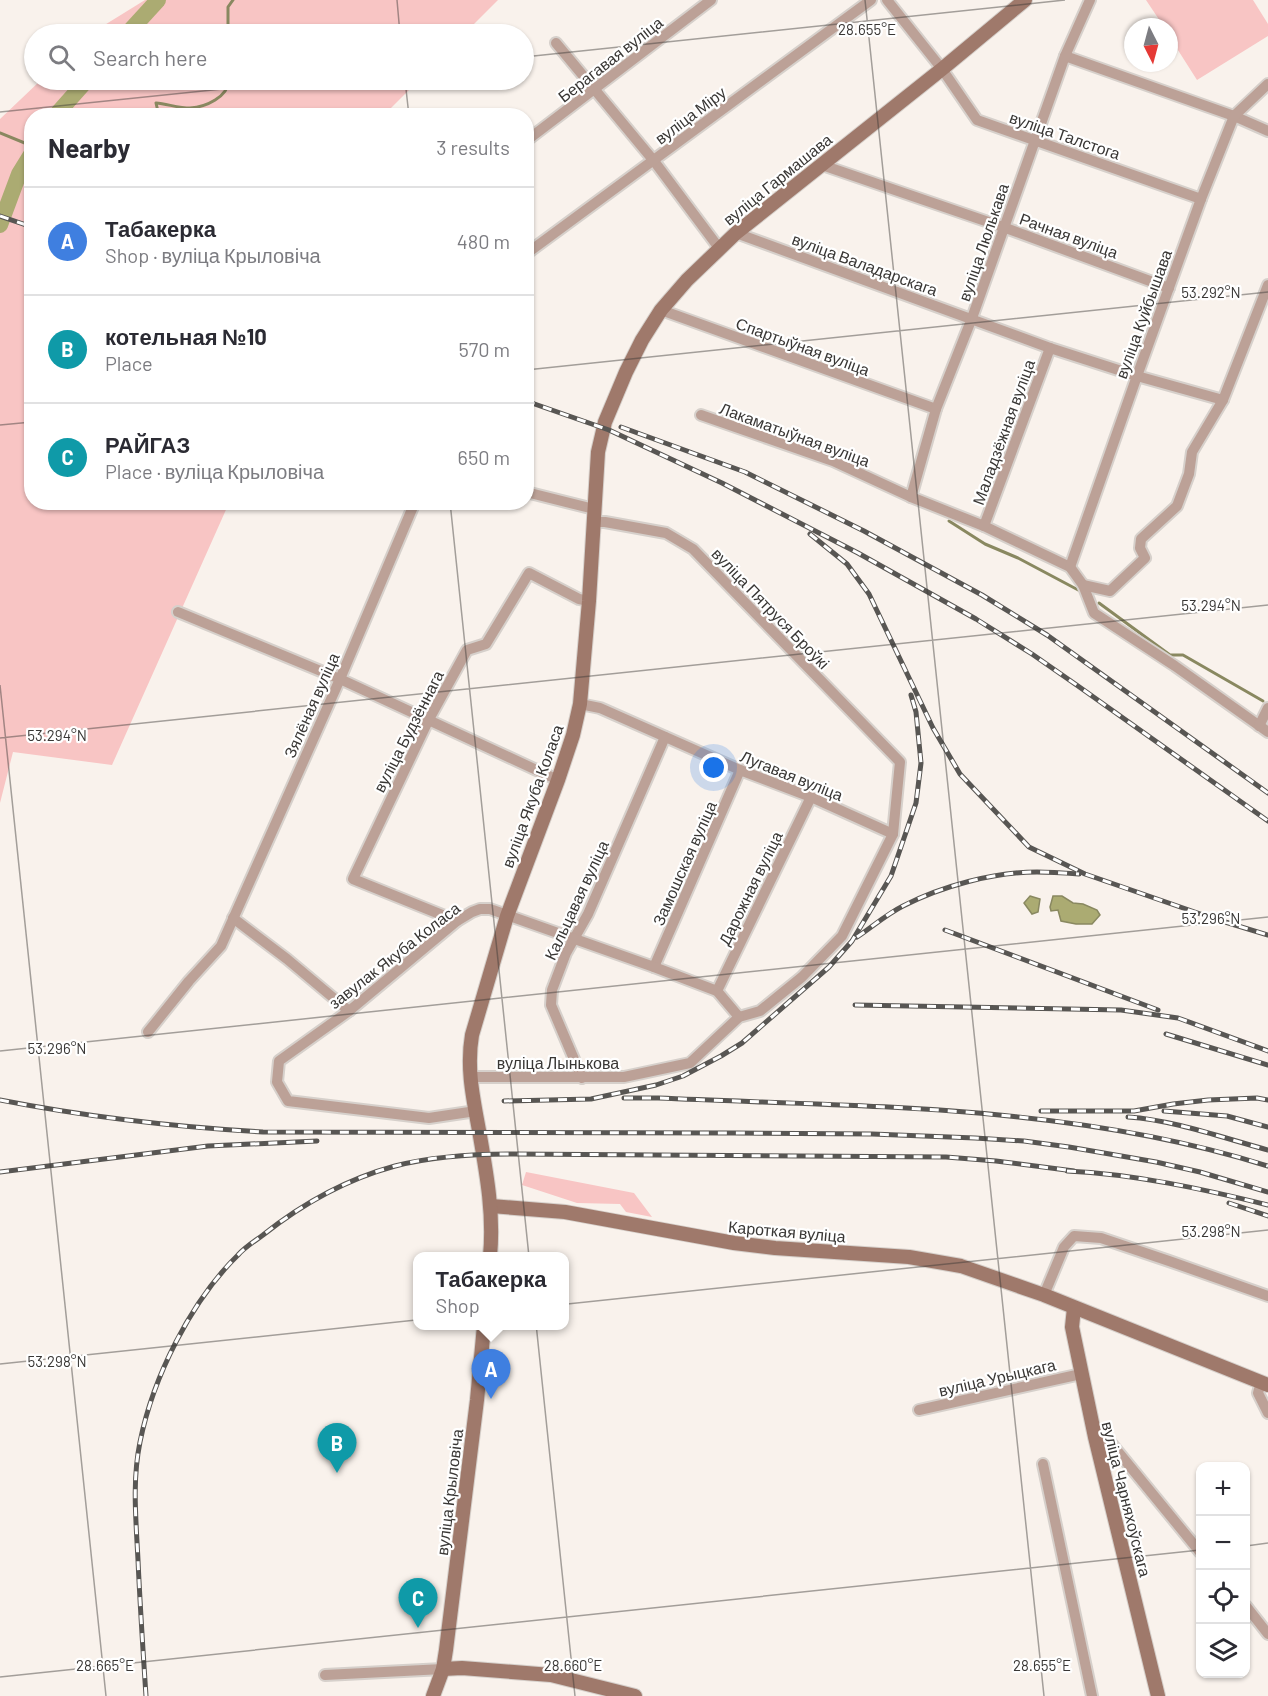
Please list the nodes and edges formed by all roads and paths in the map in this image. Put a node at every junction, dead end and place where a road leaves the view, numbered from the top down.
1 (711, 0) edge
2 (871, 0) edge
3 (887, 0) edge
4 (1025, 0) edge
5 (1090, 0) edge
6 (556, 43) dead end
7 (1065, 56) junction
8 (942, 69) junction
9 (1268, 84) edge
10 (596, 90) junction
11 (1234, 116) junction
12 (1268, 130) edge
13 (534, 135) edge
14 (1034, 140) junction
15 (654, 161) junction
16 (822, 165) junction
17 (1201, 199) junction
18 (1003, 227) junction
19 (736, 233) junction
20 (534, 248) edge
21 (719, 248) junction
22 (1268, 285) edge
23 (1169, 288) junction
24 (661, 310) junction
25 (972, 318) junction
26 (1050, 348) junction
27 (1137, 376) junction
28 (1223, 400) junction
29 (936, 409) junction
30 (701, 415) dead end
31 (603, 428) joint
32 (534, 495) edge
33 (911, 497) junction
34 (412, 510) edge
35 (593, 515) junction
36 (984, 526) junction
37 (1070, 567) junction
38 (1083, 585) junction
39 (589, 601) junction
40 (178, 612) dead end
41 (340, 679) junction
42 (580, 704) junction
43 (1268, 708) edge
44 (428, 720) junction
45 (1264, 729) edge
46 (665, 737) junction
47 (900, 762) joint
48 (740, 770) junction
49 (558, 780) junction
50 (811, 797) junction
51 (893, 834) junction
52 (507, 916) junction
53 (233, 918) junction
54 (457, 921) junction
55 (573, 939) junction
56 (654, 967) junction
57 (717, 991) junction
58 (349, 1011) junction
59 (739, 1017) junction
60 (148, 1032) dead end
61 (471, 1077) junction
62 (582, 1078) junction
63 (476, 1111) junction
64 (491, 1206) junction
65 (491, 1252) edge
66 (1044, 1295) junction
67 (1268, 1296) edge
68 (1074, 1308) junction
69 (484, 1330) edge
70 (1081, 1374) junction
71 (1264, 1383) edge
72 (919, 1410) dead end
73 (1268, 1413) edge
74 (1095, 1437) junction
75 (1043, 1464) dead end
76 (1196, 1547) edge
77 (1250, 1612) edge
78 (1268, 1634) edge
79 (443, 1669) junction
80 (325, 1675) dead end
81 (433, 1696) edge
82 (635, 1696) edge
83 (1092, 1696) edge
84 (1158, 1696) edge

1 - 10 street, Берагавая вуліца
2 - 15 street, вуліца Міру
3 - 8 street, вуліца Талстога
4 - 8 main road, вуліца Гармашава
5 - 7 street, вуліца Люлькава
6 - 10 street
7 - 11 street
7 - 14 street, вуліца Люлькава
8 - 14 street, вуліца Талстога
8 - 16 main road, вуліца Гармашава
9 - 11 street, вуліца Куйбышава
10 - 13 street, Берагавая вуліца
10 - 15 street
11 - 12 street
11 - 17 street, вуліца Куйбышава
14 - 17 street, вуліца Талстога
14 - 18 street, вуліца Люлькава
15 - 20 street, вуліца Міру
15 - 21 street
16 - 18 street, Рачная вуліца
16 - 19 main road, вуліца Гармашава
17 - 23 street, вуліца Куйбышава
18 - 23 street, Рачная вуліца
18 - 25 street, вуліца Люлькава
19 - 21 main road, вуліца Гармашава
19 - 25 street, вуліца Валадарскага
21 - 24 main road, вуліца Гармашава
22 - 28 street
23 - 27 street, вуліца Куйбышава
24 - 29 street, Спартыўная вуліца
24 - 31 main road, вуліца Гармашава
25 - 26 street, вуліца Валадарскага
25 - 29 street, вуліца Люлькава
26 - 27 street, вуліца Валадарскага
26 - 36 street, Маладзёжная вуліца
27 - 28 street, вуліца Валадарскага
27 - 37 street, вуліца Куйбышава
28 - 38 street
29 - 33 street, вуліца Люлькава
30 - 33 street, Лакаматыўная вуліца
31 - 35 main road, вуліца Якуба Коласа
32 - 35 street, вуліца Пятруся Броўкі
33 - 36 street, Лакаматыўная вуліца
34 - 41 street, Зялёная вуліца
35 - 39 main road, вуліца Якуба Коласа
35 - 47 street, вуліца Пятруся Броўкі
36 - 37 street, Лакаматыўная вуліца
37 - 38 street
38 - 45 street
39 - 42 main road, вуліца Якуба Коласа
39 - 44 street, вуліца Будзённага
40 - 41 street
41 - 44 street
41 - 53 street, Зялёная вуліца
42 - 46 street, Лугавая вуліца
42 - 49 main road, вуліца Якуба Коласа
43 - 45 street
44 - 49 street
44 - 54 street, вуліца Будзённага
46 - 48 street, Лугавая вуліца
46 - 55 street, Кальцавая вуліца
47 - 51 street, вуліца Лынькова
48 - 50 street, Лугавая вуліца
48 - 56 street, Замошская вуліца
49 - 52 main road, вуліца Якуба Коласа
50 - 51 street, Лугавая вуліца
50 - 57 street, Дарожная вуліца
51 - 59 street, вуліца Лынькова
52 - 54 street, завулак Якуба Коласа
52 - 55 street, завулак Якуба Коласа
52 - 61 main road, вуліца Якуба Коласа
53 - 58 street
53 - 60 street, Зялёная вуліца
54 - 58 street, завулак Якуба Коласа
55 - 56 street, завулак Якуба Коласа
55 - 62 street, Кальцавая вуліца
56 - 57 street, завулак Якуба Коласа
57 - 59 street, завулак Якуба Коласа
58 - 63 street, завулак Якуба Коласа
59 - 62 street, вуліца Лынькова
61 - 62 street, вуліца Лынькова
61 - 63 main road, вуліца Якуба Коласа
63 - 64 main road, вуліца Якуба Коласа
64 - 65 main road
64 - 66 main road, Кароткая вуліца
66 - 67 street
66 - 68 main road, Кароткая вуліца
68 - 70 main road, вуліца Чарняхоўскага
68 - 71 main road, Кароткая вуліца
69 - 79 main road, вуліца Крыловіча
70 - 72 street, вуліца Урыцкага
70 - 74 main road, вуліца Чарняхоўскага
71 - 73 street
74 - 76 street
74 - 84 main road, вуліца Чарняхоўскага
75 - 83 street
77 - 78 street
79 - 80 street
79 - 81 main road, вуліца Крыловіча
79 - 82 main road

